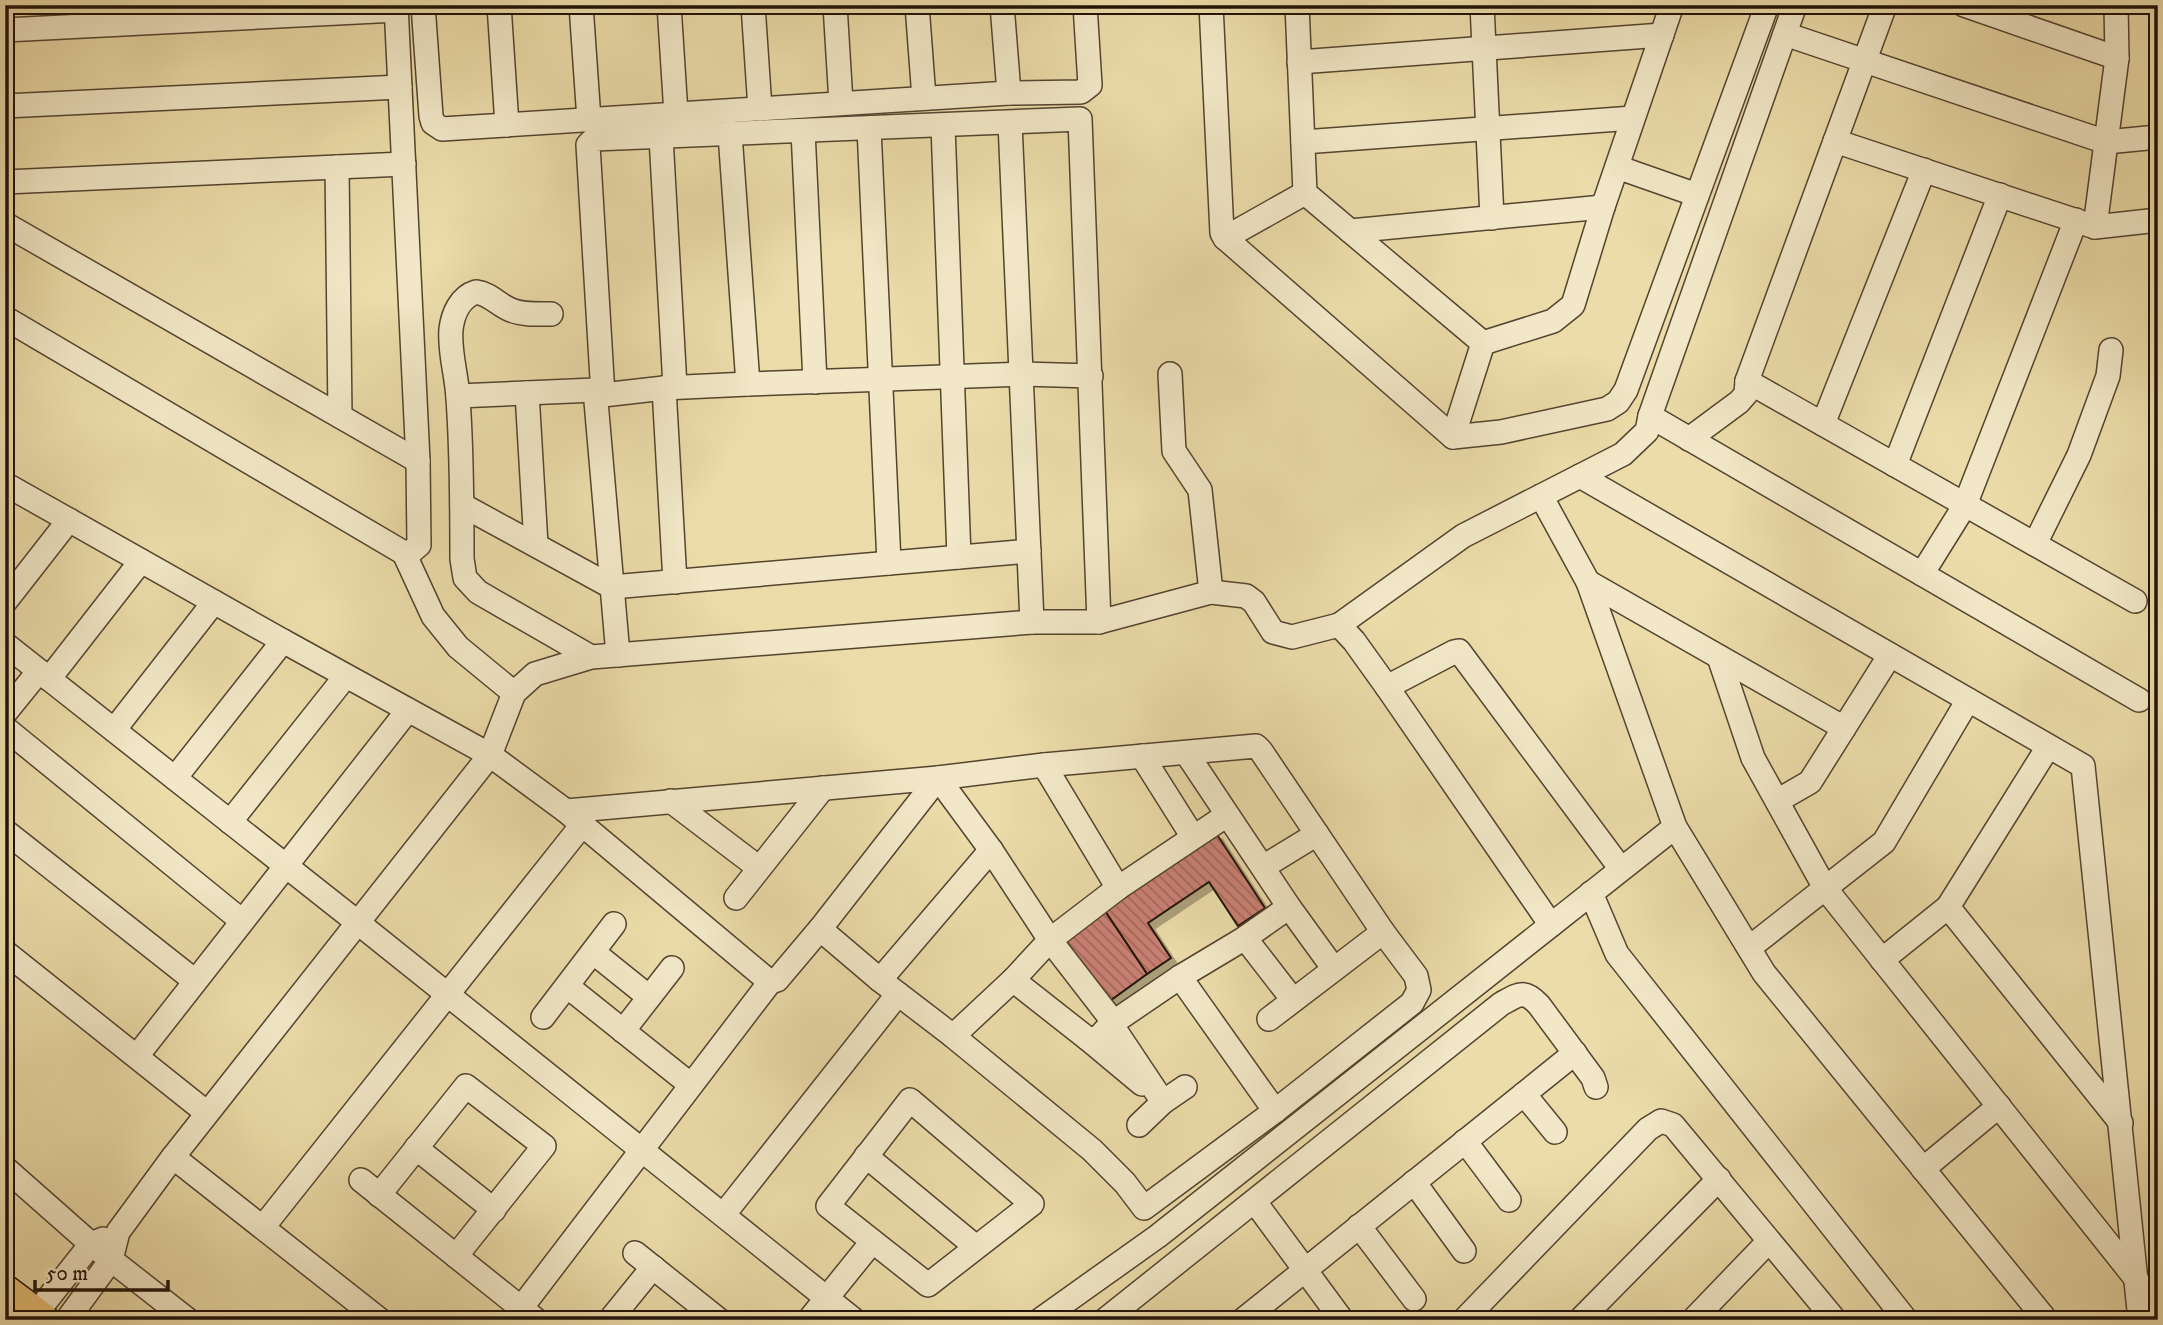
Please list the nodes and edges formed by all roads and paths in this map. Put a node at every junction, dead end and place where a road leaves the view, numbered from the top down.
1 (423, 5) edge
2 (499, 5) edge
3 (581, 5) edge
4 (669, 5) edge
5 (753, 5) edge
6 (835, 5) edge
7 (918, 5) edge
8 (1002, 5) edge
9 (1085, 5) edge
10 (1211, 5) edge
11 (1297, 5) edge
12 (1482, 5) edge
13 (1672, 5) edge
14 (1767, 5) edge
15 (1795, 5) edge
16 (1885, 5) edge
17 (1964, 5) edge
18 (2116, 5) edge
19 (396, 8) edge
20 (5, 30) edge
21 (1662, 34) junction
22 (1785, 34) junction
23 (1484, 47) junction
24 (2117, 58) junction
25 (1864, 61) junction
26 (1299, 62) junction
27 (400, 87) junction
28 (1009, 93) junction
29 (924, 98) junction
30 (841, 103) junction
31 (5, 106) edge
32 (760, 109) junction
33 (1633, 118) junction
34 (589, 120) junction
35 (1010, 123) junction
36 (507, 125) junction
37 (658, 126) junction
38 (943, 126) junction
39 (869, 128) junction
40 (1487, 130) junction
41 (803, 131) junction
42 (730, 134) junction
43 (2158, 137) edge
44 (1835, 141) junction
45 (1303, 142) junction
46 (2106, 142) junction
47 (404, 164) junction
48 (337, 167) junction
49 (1617, 167) junction
50 (1924, 170) junction
51 (5, 183) edge
52 (1305, 194) junction
53 (1697, 195) junction
54 (2000, 195) junction
55 (1603, 207) junction
56 (1492, 218) junction
57 (2158, 220) edge
58 (2086, 223) junction
59 (5, 224) edge
60 (1350, 231) junction
61 (1225, 238) junction
62 (551, 314) dead end
63 (5, 318) edge
64 (1482, 343) junction
65 (2111, 350) dead end
66 (1023, 374) junction
67 (1170, 374) dead end
68 (954, 376) junction
69 (1091, 376) junction
70 (883, 379) junction
71 (1747, 381) junction
72 (815, 382) junction
73 (748, 384) junction
74 (669, 387) junction
75 (527, 393) junction
76 (599, 393) junction
77 (458, 396) junction
78 (340, 416) junction
79 (1650, 416) junction
80 (1823, 424) junction
81 (1453, 437) junction
82 (1689, 439) junction
83 (418, 461) junction
84 (1895, 465) junction
85 (1580, 476) junction
86 (5, 484) edge
87 (1541, 496) junction
88 (462, 505) junction
89 (1965, 505) junction
90 (69, 520) junction
91 (2035, 544) junction
92 (536, 545) junction
93 (1029, 551) junction
94 (404, 553) junction
95 (959, 557) junction
96 (141, 561) junction
97 (890, 563) junction
98 (1922, 574) junction
99 (676, 582) junction
100 (1588, 582) junction
101 (612, 587) junction
102 (1211, 592) junction
103 (2135, 601) dead end
104 (5, 602) edge
105 (214, 602) junction
106 (1032, 622) junction
107 (1099, 622) junction
108 (1339, 625) junction
109 (283, 642) junction
110 (5, 645) edge
111 (618, 655) junction
112 (1890, 655) junction
113 (591, 657) junction
114 (1719, 657) junction
115 (44, 675) junction
116 (345, 677) junction
117 (1387, 687) junction
118 (514, 693) junction
119 (1968, 700) junction
120 (2139, 700) dead end
121 (408, 710) junction
122 (5, 712) edge
123 (5, 728) edge
124 (1844, 728) junction
125 (114, 730) junction
126 (2048, 747) junction
127 (1188, 754) junction
128 (490, 755) junction
129 (1142, 756) junction
130 (1044, 765) junction
131 (175, 778) junction
132 (938, 778) junction
133 (823, 788) junction
134 (1777, 801) junction
135 (671, 802) junction
136 (1227, 815) junction
137 (574, 818) junction
138 (230, 822) junction
139 (1675, 827) junction
140 (5, 831) edge
141 (1317, 834) junction
142 (1193, 837) junction
143 (991, 850) junction
144 (284, 866) junction
145 (1263, 867) junction
146 (759, 869) junction
147 (1622, 869) junction
148 (1118, 888) junction
149 (1825, 888) junction
150 (1591, 893) junction
151 (736, 898) dead end
152 (1289, 907) junction
153 (1948, 907) junction
154 (242, 921) junction
155 (357, 922) junction
156 (614, 924) dead end
157 (1551, 925) junction
158 (820, 929) junction
159 (1383, 932) junction
160 (1245, 938) junction
161 (1049, 940) junction
162 (1749, 948) junction
163 (5, 952) edge
164 (593, 952) junction
165 (1882, 960) junction
166 (672, 968) dead end
167 (1334, 969) junction
168 (1180, 978) junction
169 (1013, 980) junction
170 (195, 981) junction
171 (770, 982) junction
172 (567, 986) junction
173 (889, 987) junction
174 (448, 994) junction
175 (649, 997) junction
176 (1293, 1000) junction
177 (543, 1017) dead end
178 (1269, 1019) dead end
179 (1111, 1024) junction
180 (623, 1031) junction
181 (953, 1036) junction
182 (1088, 1039) junction
183 (1575, 1053) junction
184 (137, 1056) junction
185 (691, 1085) junction
186 (1185, 1087) dead end
187 (1596, 1087) dead end
188 (1524, 1094) junction
189 (1163, 1102) junction
190 (1998, 1106) junction
191 (1275, 1111) junction
192 (207, 1113) junction
193 (2121, 1123) junction
194 (1139, 1125) dead end
195 (1555, 1132) dead end
196 (1465, 1141) junction
197 (416, 1148) junction
198 (641, 1150) junction
199 (866, 1156) junction
200 (173, 1157) junction
201 (5, 1168) edge
202 (1923, 1169) junction
203 (1719, 1179) junction
204 (361, 1180) dead end
205 (1414, 1182) junction
206 (379, 1195) junction
207 (1509, 1200) dead end
208 (1255, 1202) junction
209 (494, 1209) junction
210 (724, 1214) junction
211 (1359, 1226) junction
212 (263, 1227) junction
213 (118, 1232) junction
214 (1769, 1241) junction
215 (872, 1242) junction
216 (91, 1244) junction
217 (976, 1247) junction
218 (1464, 1251) dead end
219 (635, 1252) dead end
220 (456, 1256) junction
221 (111, 1260) junction
222 (653, 1267) junction
223 (1305, 1269) junction
224 (2138, 1281) junction
225 (5, 1293) edge
226 (828, 1298) junction
227 (1414, 1299) dead end
228 (1823, 1315) edge
229 (523, 1316) edge
230 (47, 1318) edge
231 (712, 1318) edge
232 (1249, 1318) edge
233 (188, 1320) edge
234 (380, 1320) edge
235 (610, 1320) edge
236 (809, 1320) edge
237 (854, 1320) edge
238 (1040, 1320) edge
239 (1105, 1320) edge
240 (1342, 1320) edge
241 (1464, 1320) edge
242 (1580, 1320) edge
243 (1693, 1320) edge
244 (1906, 1320) edge
245 (2046, 1320) edge
246 (2140, 1320) edge

1 - 36 street
2 - 36 street
3 - 34 street
4 - 37 street
5 - 32 street
6 - 30 street
7 - 29 street
8 - 28 street
9 - 28 street
10 - 61 street
11 - 26 street
12 - 23 street
13 - 21 street
14 - 53 street
15 - 22 street
16 - 25 street
17 - 24 street
18 - 24 street
19 - 20 street
19 - 27 street
21 - 23 street
21 - 33 street
22 - 25 street
22 - 79 street
23 - 26 street
23 - 40 street
24 - 46 street
25 - 44 street
25 - 46 street
26 - 45 street
27 - 31 street
27 - 47 street
28 - 29 street
29 - 30 street
30 - 32 street
32 - 37 street
33 - 40 street
33 - 49 street
34 - 36 street
34 - 37 street
35 - 38 street
35 - 66 street
35 - 69 street
37 - 42 street
37 - 74 street
37 - 76 street
38 - 39 street
38 - 68 street
39 - 41 street
39 - 70 street
40 - 45 street
40 - 56 street
41 - 42 street
41 - 72 street
42 - 73 street
43 - 46 street
44 - 50 street
44 - 71 street
45 - 52 street
46 - 58 street
47 - 48 street
47 - 83 street
48 - 51 street
48 - 78 street
49 - 53 street
49 - 55 street
50 - 54 street
50 - 80 street
52 - 60 street
52 - 61 street
53 - 81 street
54 - 58 street
54 - 84 street
55 - 56 street
55 - 64 street
56 - 60 street
57 - 58 street
58 - 89 street
59 - 78 street
60 - 64 street
61 - 81 street
62 - 77 street
63 - 94 street
64 - 81 street
65 - 91 street
66 - 68 street
66 - 69 street
66 - 93 street
67 - 102 street
68 - 70 street
68 - 95 street
69 - 107 street
70 - 72 street
70 - 97 street
71 - 80 street
71 - 82 street
72 - 73 street
73 - 74 street
74 - 76 street
74 - 99 street
75 - 76 street
75 - 77 street
75 - 92 street
76 - 101 street
77 - 88 street
78 - 83 street
79 - 82 street
79 - 85 street
80 - 84 street
82 - 98 street
83 - 94 street
84 - 89 street
85 - 87 street
85 - 112 street
86 - 90 street
87 - 100 street
87 - 108 street
88 - 92 street
88 - 113 street
89 - 91 street
89 - 98 street
90 - 96 street
90 - 104 street
91 - 103 street
92 - 101 street
93 - 95 street
93 - 106 street
94 - 118 street
95 - 97 street
96 - 105 street
96 - 115 street
97 - 99 street
98 - 120 street
99 - 101 street
100 - 114 street
100 - 139 street
101 - 111 street
102 - 107 street
102 - 108 street
105 - 109 street
105 - 125 street
106 - 107 street
106 - 111 street
108 - 117 street
109 - 116 street
109 - 131 street
110 - 115 street
111 - 113 street
112 - 119 street
112 - 124 street
113 - 118 street
114 - 124 street
114 - 134 street
115 - 122 street
115 - 125 street
116 - 121 street
116 - 138 street
117 - 147 street
117 - 157 street
118 - 128 street
119 - 126 street
119 - 149 street
121 - 128 street
121 - 144 street
123 - 154 street
124 - 134 street
125 - 131 street
126 - 153 street
126 - 193 street
127 - 129 street
127 - 136 street
127 - 141 street
128 - 137 street
128 - 155 street
129 - 130 street
129 - 142 street
130 - 132 street
130 - 148 street
131 - 138 street
132 - 133 street
132 - 143 street
132 - 158 street
133 - 135 street
133 - 146 street
134 - 149 street
135 - 137 street
135 - 146 street
136 - 142 street
136 - 145 street
137 - 171 street
137 - 174 street
138 - 144 street
139 - 147 street
139 - 162 street
140 - 170 street
141 - 145 street
141 - 159 street
142 - 148 street
143 - 161 street
143 - 173 street
144 - 154 street
144 - 155 street
145 - 152 street
146 - 151 street
147 - 150 street
148 - 161 street
149 - 162 street
149 - 165 street
150 - 157 street
150 - 244 street
152 - 160 street
152 - 167 street
153 - 165 street
153 - 193 street
154 - 170 street
155 - 174 street
155 - 192 street
156 - 164 street
157 - 238 street
158 - 171 street
158 - 173 street
159 - 167 street
159 - 191 street
160 - 168 street
160 - 176 street
161 - 169 street
161 - 179 street
162 - 202 street
163 - 184 street
164 - 172 street
164 - 175 street
165 - 190 street
166 - 175 street
167 - 176 street
168 - 179 street
168 - 191 street
169 - 181 street
169 - 182 street
170 - 184 street
171 - 185 street
172 - 177 street
172 - 180 street
173 - 181 street
173 - 210 street
174 - 198 street
174 - 212 street
175 - 180 street
176 - 178 street
179 - 182 street
179 - 189 street
180 - 185 street
181 - 191 street
182 - 189 street
183 - 187 street
183 - 188 street
183 - 208 street
184 - 192 street
185 - 198 street
186 - 189 street
188 - 195 street
188 - 196 street
189 - 194 street
190 - 202 street
190 - 224 street
192 - 200 street
193 - 224 street
196 - 205 street
196 - 207 street
197 - 206 street
197 - 209 street
197 - 209 street
198 - 210 street
198 - 229 street
199 - 215 street
199 - 217 street
199 - 217 street
200 - 212 street
200 - 213 street
201 - 216 street
202 - 245 street
203 - 214 street
203 - 241 street
203 - 242 street
204 - 206 street
205 - 211 street
205 - 218 street
206 - 220 street
208 - 223 street
208 - 239 street
209 - 220 street
210 - 226 street
211 - 223 street
211 - 227 street
212 - 234 street
213 - 216 street
213 - 221 street
214 - 228 street
214 - 243 street
215 - 217 street
215 - 226 street
216 - 221 street
216 - 230 street
219 - 222 street
220 - 229 street
221 - 230 street
221 - 233 street
222 - 231 street
222 - 235 street
223 - 232 street
223 - 240 street
224 - 246 street
225 - 230 highway
226 - 236 street
226 - 237 street

